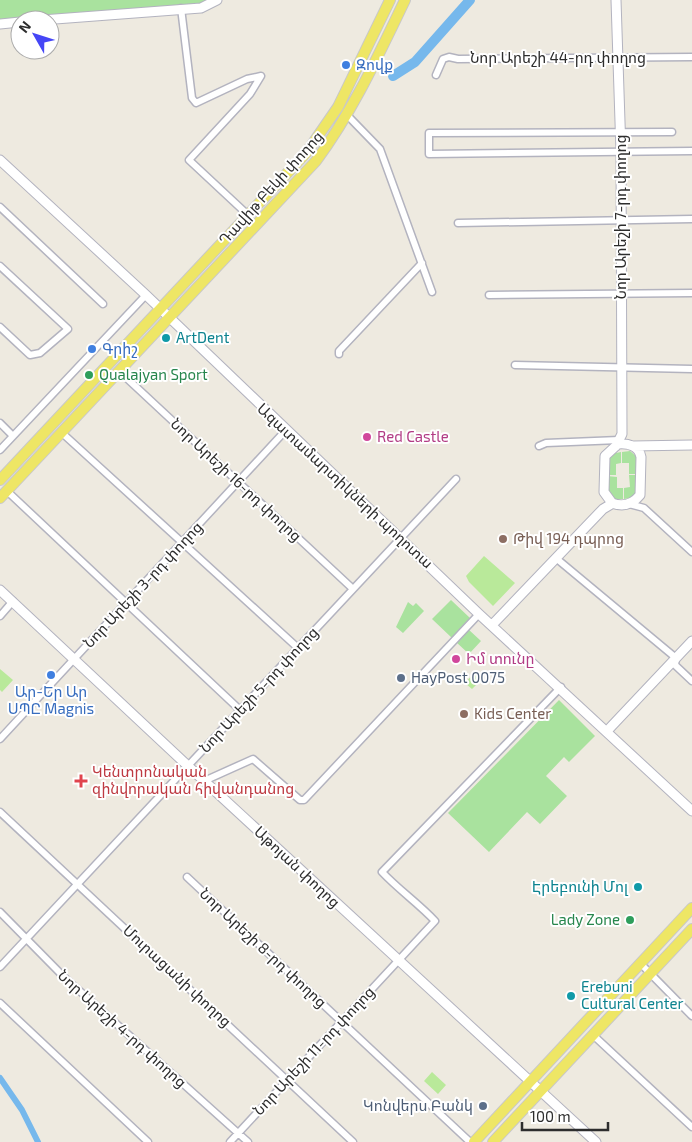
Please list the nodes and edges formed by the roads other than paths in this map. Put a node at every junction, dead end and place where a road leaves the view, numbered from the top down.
1 (217, 0) edge
2 (390, 0) edge
3 (405, 0) edge
4 (616, 0) edge
5 (181, 8) junction
6 (60, 18) edge
7 (617, 57) junction
8 (692, 57) edge
9 (436, 75) dead end
10 (347, 115) junction
11 (620, 131) junction
12 (672, 132) dead end
13 (692, 151) edge
14 (621, 152) junction
15 (2, 166) edge
16 (0, 207) edge
17 (248, 215) junction
18 (622, 219) junction
19 (692, 219) edge
20 (458, 223) dead end
21 (422, 262) junction
22 (0, 266) edge
23 (432, 292) dead end
24 (692, 293) edge
25 (146, 294) junction
26 (489, 294) dead end
27 (622, 294) junction
28 (103, 304) dead end
29 (160, 308) junction
30 (168, 316) junction
31 (0, 327) edge
32 (339, 354) dead end
33 (515, 365) dead end
34 (621, 369) junction
35 (692, 369) edge
36 (119, 371) junction
37 (0, 424) edge
38 (286, 430) junction
39 (61, 432) junction
40 (13, 436) junction
41 (623, 442) junction
42 (539, 446) dead end
43 (647, 446) junction
44 (692, 446) edge
45 (0, 450) edge
46 (640, 455) junction
47 (456, 479) dead end
48 (0, 480) edge
49 (238, 482) junction
50 (3, 494) edge
51 (605, 495) junction
52 (640, 495) junction
53 (613, 503) junction
54 (629, 504) junction
55 (644, 508) junction
56 (603, 509) junction
57 (400, 538) junction
58 (182, 543) junction
59 (692, 552) edge
60 (557, 559) junction
61 (353, 589) junction
62 (0, 590) edge
63 (13, 601) junction
64 (126, 603) junction
65 (480, 614) junction
66 (0, 616) edge
67 (492, 625) junction
68 (692, 641) edge
69 (298, 648) junction
70 (676, 658) junction
71 (75, 659) junction
72 (692, 681) edge
73 (561, 687) junction
74 (240, 710) junction
75 (607, 731) junction
76 (0, 739) edge
77 (188, 766) junction
78 (204, 781) junction
79 (692, 811) edge
80 (0, 812) edge
81 (188, 877) dead end
82 (78, 883) junction
83 (692, 908) edge
84 (0, 912) edge
85 (692, 929) edge
86 (27, 938) junction
87 (398, 961) junction
88 (640, 963) junction
89 (0, 967) edge
90 (650, 974) junction
91 (0, 1003) edge
92 (692, 1016) edge
93 (342, 1022) junction
94 (593, 1035) junction
95 (288, 1079) junction
96 (531, 1081) junction
97 (541, 1090) junction
98 (692, 1127) edge
99 (239, 1133) junction
100 (148, 1142) edge
101 (230, 1142) edge
102 (248, 1142) edge
103 (353, 1142) edge
104 (472, 1142) edge
105 (493, 1142) edge
106 (596, 1142) edge

1 - 5 street
2 - 17 main road, Դավիթ Բեկի փողոց
3 - 10 main road, Դավիթ Բեկի փողոց
4 - 7 street, Նոր Արեշի 7-րդ փողոց
5 - 6 street
5 - 17 street
7 - 8 street, Նոր Արեշի 44-րդ փողոց
7 - 9 street, Նոր Արեշի 44-րդ փողոց
7 - 11 street, Նոր Արեշի 7-րդ փողոց
10 - 21 street
10 - 30 main road, Դավիթ Բեկի փողոց
11 - 12 street
11 - 14 street, Նոր Արեշի 7-րդ փողոց
11 - 14 street
13 - 14 street
14 - 18 street, Նոր Արեշի 7-րդ փողոց
15 - 25 street, Ազատամարտիկների պողոտա
16 - 28 street
17 - 29 main road, Դավիթ Բեկի փողոց
18 - 19 street
18 - 20 street
18 - 27 street, Նոր Արեշի 7-րդ փողոց
21 - 23 street
21 - 32 street
22 - 31 street
24 - 27 street
25 - 29 street, Ազատամարտիկների պողոտա
25 - 40 street
26 - 27 street
27 - 34 street, Նոր Արեշի 7-րդ փողոց
29 - 30 street, Ազատամարտիկների պողոտա
29 - 48 main road, Դավիթ Բեկի փողոց
30 - 36 main road, Դավիթ Բեկի փողոց
30 - 38 street, Ազատամարտիկների պողոտա
33 - 34 street
34 - 35 street
34 - 41 street, Նոր Արեշի 7-րդ փողոց
36 - 39 main road, Դավիթ Բեկի փողոց
36 - 49 street, Նոր Արեշի 16-րդ փողոց
37 - 40 street
38 - 49 street, Նոր Արեշի 3-րդ փողոց
38 - 57 street, Ազատամարտիկների պողոտա
39 - 50 main road, Դավիթ Բեկի փողոց
39 - 58 street
40 - 45 street
41 - 42 street
41 - 43 street
41 - 46 street
41 - 51 street
43 - 44 street
43 - 46 street
46 - 52 street
47 - 57 street, Նոր Արեշի 5-րդ փողոց
49 - 58 street, Նոր Արեշի 3-րդ փողոց
49 - 61 street, Նոր Արեշի 16-րդ փողոց
50 - 64 street
51 - 53 street
51 - 56 street
52 - 54 street
52 - 55 street
53 - 54 street
53 - 56 street
54 - 55 street
55 - 59 street
56 - 60 street
57 - 61 street, Նոր Արեշի 5-րդ փողոց
57 - 65 street, Ազատամարտիկների պողոտա
58 - 64 street, Նոր Արեշի 3-րդ փողոց
58 - 69 street
60 - 67 street
60 - 70 street
61 - 69 street, Նոր Արեշի 5-րդ փողոց
62 - 63 street, Աթոյան փողոց
63 - 66 street
63 - 71 street, Աթոյան փողոց
64 - 71 street, Նոր Արեշի 3-րդ փողոց
64 - 74 street
65 - 67 street, Ազատամարտիկների պողոտա
65 - 78 street
67 - 73 street, Ազատամարտիկների պողոտա
68 - 70 street
69 - 74 street, Նոր Արեշի 5-րդ փողոց
70 - 72 street
70 - 75 street
71 - 76 street, Նոր Արեշի 3-րդ փողոց
71 - 77 street, Աթոյան փողոց
73 - 75 street, Ազատամարտիկների պողոտա
73 - 87 street, Նոր Արեշի 11-րդ փողոց
74 - 77 street, Նոր Արեշի 5-րդ փողոց
75 - 79 street, Ազատամարտիկների պողոտա
77 - 78 street, Աթոյան փողոց
77 - 82 street, Նոր Արեշի 5-րդ փողոց
78 - 87 street, Աթոյան փողոց
80 - 82 street, Մուրացանի փողոց
81 - 93 street, Նոր Արեշի 8-րդ փողոց
82 - 86 street, Նոր Արեշի 5-րդ փողոց
82 - 95 street, Մուրացանի փողոց
83 - 88 main road
84 - 86 street, Նոր Արեշի 4-րդ փողոց
85 - 90 main road
86 - 89 street, Նոր Արեշի 5-րդ փողոց
86 - 99 street, Նոր Արեշի 4-րդ փողոց
87 - 93 street, Նոր Արեշի 11-րդ փողոց
87 - 96 street, Աթոյան փողոց
88 - 90 street
88 - 96 main road
90 - 92 street
90 - 94 main road
91 - 100 street
93 - 95 street, Նոր Արեշի 11-րդ փողոց
93 - 104 street, Նոր Արեշի 8-րդ փողոց
94 - 97 main road
94 - 98 street
95 - 99 street, Նոր Արեշի 11-րդ փողոց
95 - 103 street, Մուրացանի փողոց
96 - 97 street, Աթոյան փողոց
96 - 104 main road
97 - 105 main road
97 - 106 street, Աթոյան փողոց
99 - 101 street, Նոր Արեշի 11-րդ փողոց
99 - 102 street, Նոր Արեշի 4-րդ փողոց

